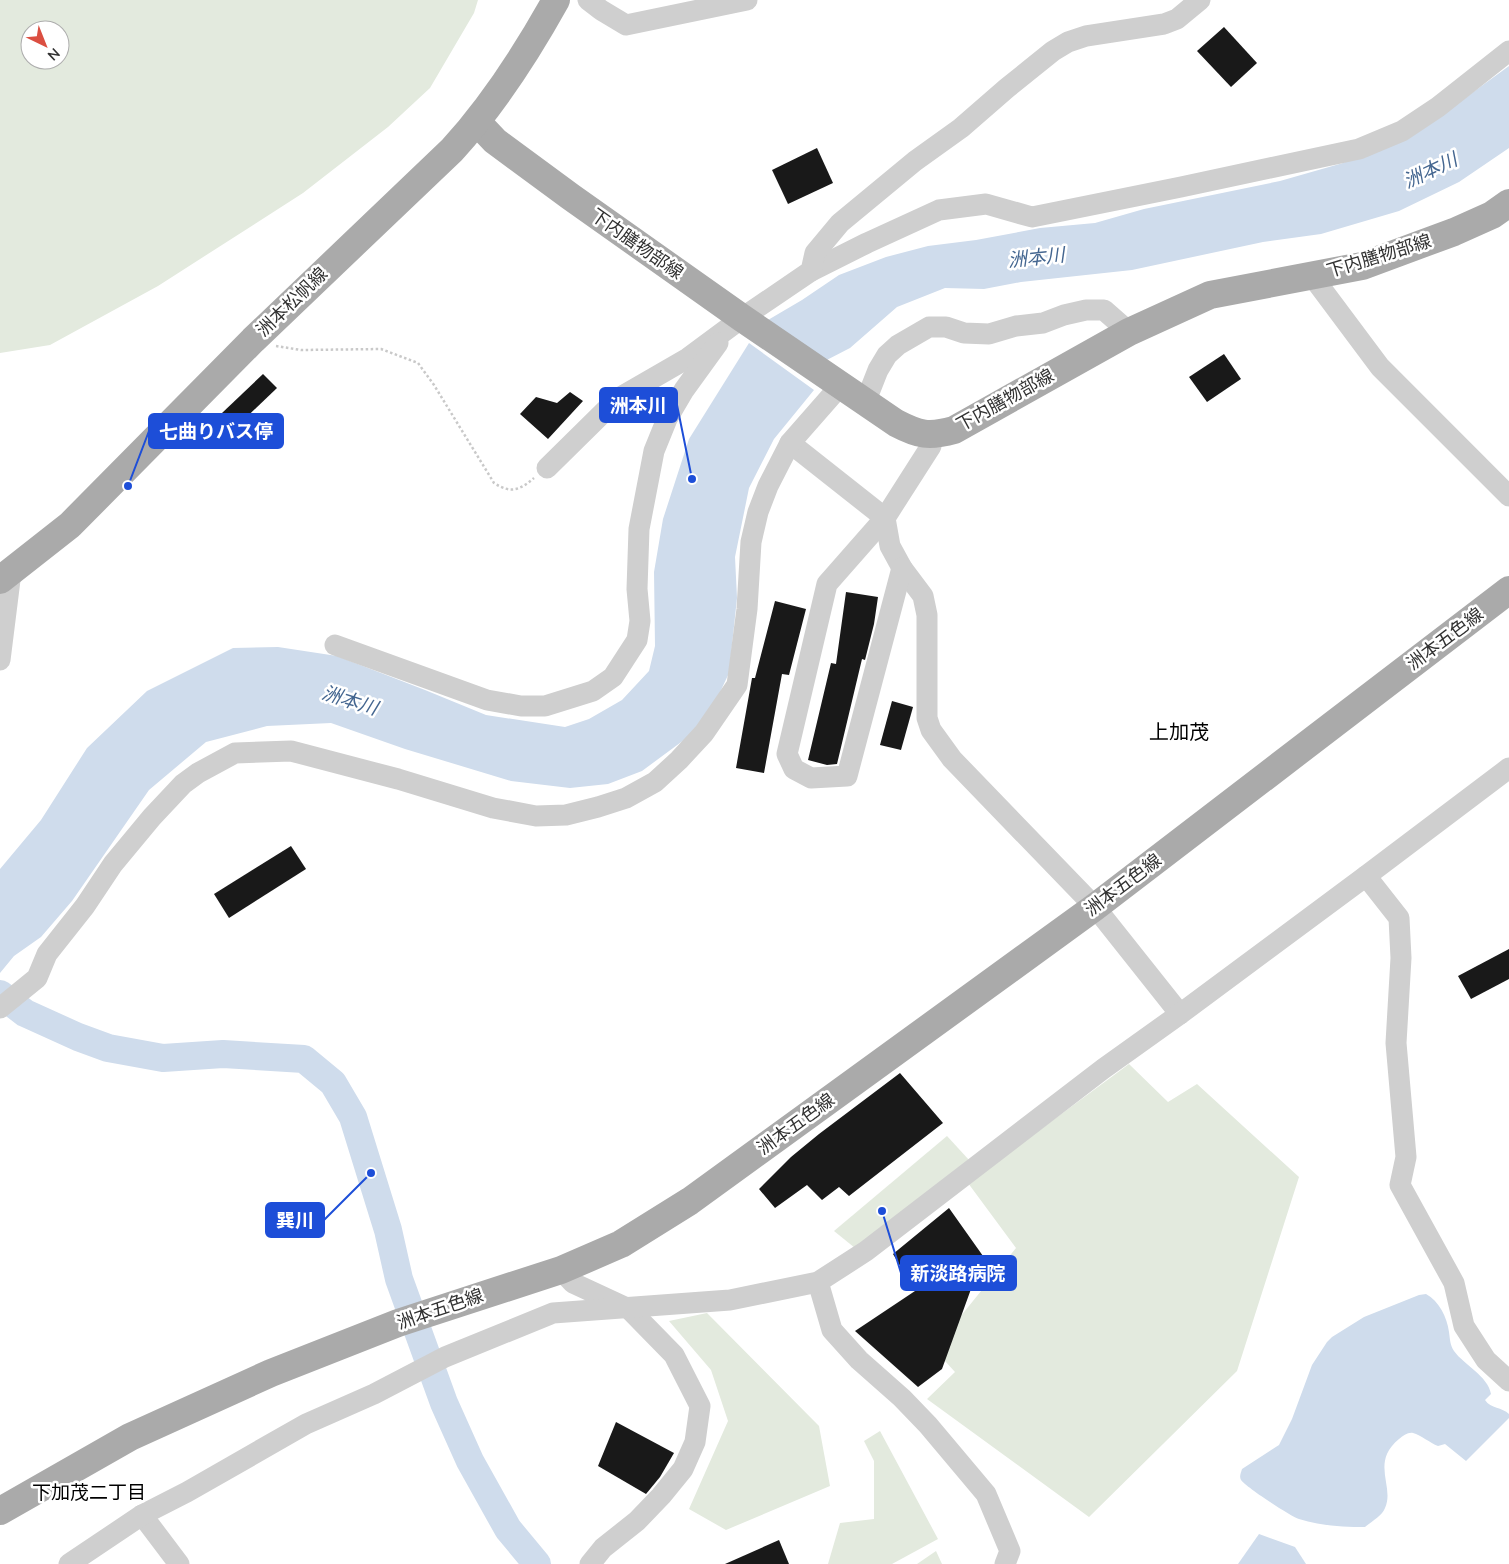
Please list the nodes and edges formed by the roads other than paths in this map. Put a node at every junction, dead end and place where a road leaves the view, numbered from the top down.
1 (556, 0) edge
2 (588, 0) edge
3 (747, 0) edge
4 (1200, 0) edge
5 (1509, 51) edge
6 (477, 122) junction
7 (1509, 203) edge
8 (811, 271) junction
9 (1312, 276) junction
10 (742, 325) junction
11 (1129, 332) junction
12 (840, 386) junction
13 (864, 403) junction
14 (932, 435) junction
15 (790, 444) junction
16 (547, 468) road end
17 (1509, 496) edge
18 (885, 518) junction
19 (902, 568) junction
20 (6, 576) edge
21 (1509, 590) edge
22 (335, 645) dead end
23 (0, 660) edge
24 (1509, 768) edge
25 (1366, 876) junction
26 (1095, 907) junction
27 (0, 1008) edge
28 (1180, 1014) junction
29 (561, 1270) junction
30 (818, 1282) junction
31 (629, 1308) junction
32 (1509, 1381) edge
33 (0, 1511) edge
34 (142, 1515) junction
35 (69, 1564) edge
36 (179, 1564) edge
37 (590, 1564) edge
38 (1005, 1564) edge

1 - 6 main road, 洲本松帆線
2 - 3 street
4 - 8 street
5 - 8 street
6 - 10 main road, 下内膳物部線
6 - 20 main road, 洲本松帆線
7 - 9 main road, 下内膳物部線
8 - 10 street
9 - 11 main road, 下内膳物部線
9 - 17 street
10 - 12 main road, 下内膳物部線
10 - 16 street
10 - 22 street
11 - 13 street
11 - 14 main road, 下内膳物部線
12 - 13 main road, 下内膳物部線
12 - 15 street
13 - 14 main road, 下内膳物部線
14 - 18 street
15 - 18 street
15 - 27 street
18 - 19 street
18 - 19 street
19 - 26 street
20 - 23 street
21 - 26 main road, 洲本五色線
24 - 25 street
25 - 28 street
25 - 32 street
26 - 28 street
26 - 29 main road, 洲本五色線
28 - 30 street
29 - 31 street
29 - 33 main road, 洲本五色線
30 - 31 street
30 - 38 street
31 - 34 street
31 - 37 street
34 - 35 street
34 - 36 street

